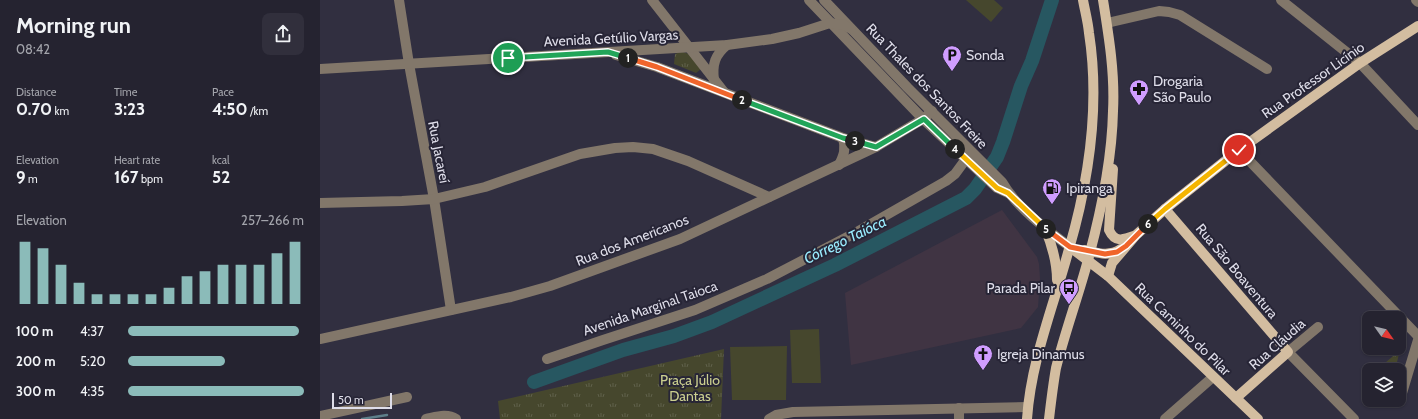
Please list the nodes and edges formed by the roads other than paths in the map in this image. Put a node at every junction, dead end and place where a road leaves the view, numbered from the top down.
1 (399, 0) edge
2 (652, 0) edge
3 (809, 0) edge
4 (824, 0) edge
5 (1083, 0) edge
6 (1103, 0) edge
7 (1281, 0) edge
8 (830, 23) junction
9 (1107, 23) junction
10 (1418, 26) edge
11 (851, 29) junction
12 (727, 45) junction
13 (690, 47) junction
14 (608, 52) junction
15 (1360, 63) junction
16 (409, 64) junction
17 (320, 69) edge
18 (1266, 69) dead end
19 (714, 80) junction
20 (725, 93) junction
21 (932, 111) junction
22 (924, 119) junction
23 (1418, 125) edge
24 (843, 138) junction
25 (1111, 143) junction
26 (876, 147) junction
27 (1239, 150) junction
28 (966, 159) junction
29 (839, 165) junction
30 (983, 169) junction
31 (769, 197) junction
32 (434, 199) junction
33 (320, 203) edge
34 (1165, 209) junction
35 (1045, 228) junction
36 (1136, 235) junction
37 (1126, 246) junction
38 (1070, 247) junction
39 (1089, 256) junction
40 (1108, 276) junction
41 (1057, 290) junction
42 (451, 310) junction
43 (1318, 327) dead end
44 (1418, 336) edge
45 (320, 339) edge
46 (1418, 340) edge
47 (1288, 352) junction
48 (547, 359) dead end
49 (1213, 377) junction
50 (1406, 380) edge
51 (408, 397) dead end
52 (1236, 398) junction
53 (1028, 407) junction
54 (959, 408) junction
55 (320, 416) edge
56 (426, 419) edge
57 (456, 419) edge
58 (769, 419) edge
59 (959, 419) edge
60 (1027, 419) edge
61 (1049, 419) edge
62 (1165, 419) edge
63 (1258, 419) edge
64 (1354, 419) edge

1 - 16 street, Rua Jacareí
2 - 13 street
3 - 8 street, Rua Thales dos Santos Freire
4 - 11 street, Rua Thales dos Santos Freire
5 - 38 main road
6 - 9 main road
7 - 15 street
8 - 11 street
8 - 12 street, Avenida Getúlio Vargas
8 - 22 street, Rua Thales dos Santos Freire
9 - 18 street
9 - 25 main road
10 - 15 main road, Rua Professor Licínio
11 - 21 street, Rua Thales dos Santos Freire
12 - 13 street, Avenida Getúlio Vargas
12 - 19 street
13 - 14 street, Avenida Getúlio Vargas
13 - 19 street
14 - 16 street, Avenida Getúlio Vargas
14 - 20 street
15 - 23 street
15 - 27 main road, Rua Professor Licínio
16 - 17 street, Avenida Getúlio Vargas
16 - 32 street, Rua Jacareí
19 - 20 street
20 - 24 street
21 - 22 street, Rua dos Americanos
21 - 30 street, Rua Thales dos Santos Freire
22 - 26 street, Rua dos Americanos
22 - 28 street, Rua Thales dos Santos Freire
24 - 26 street
24 - 29 street
25 - 36 main road
25 - 39 main road
26 - 29 street, Rua dos Americanos
27 - 34 main road, Rua Professor Licínio
27 - 44 street
28 - 30 street, Rua Thales dos Santos Freire
28 - 48 street, Avenida Marginal Taioca
29 - 31 street, Rua dos Americanos
30 - 35 street, Rua Thales dos Santos Freire
31 - 32 street
31 - 42 street, Rua dos Americanos
32 - 33 street
32 - 42 street, Rua Jacareí
34 - 36 main road, Rua Professor Licínio
34 - 47 main road, Rua São Boaventura
35 - 38 street, Rua Thales dos Santos Freire
35 - 41 main road
36 - 37 main road, Rua Professor Licínio
37 - 39 main road
37 - 40 main road, Rua Professor Licínio
38 - 39 main road, Rua Thales dos Santos Freire
38 - 41 main road
39 - 40 main road, Rua Caminho do Pilar
39 - 61 main road
40 - 49 main road, Rua Caminho do Pilar
41 - 53 main road
42 - 45 street, Rua dos Americanos
43 - 47 street, Rua Cláudia
46 - 50 street
47 - 52 main road, Rua Cláudia
47 - 64 street
49 - 52 main road, Rua Caminho do Pilar
49 - 62 street
51 - 55 street
52 - 63 main road, Rua Caminho do Pilar
53 - 54 street
53 - 60 main road
54 - 58 street
54 - 59 street
56 - 57 street

